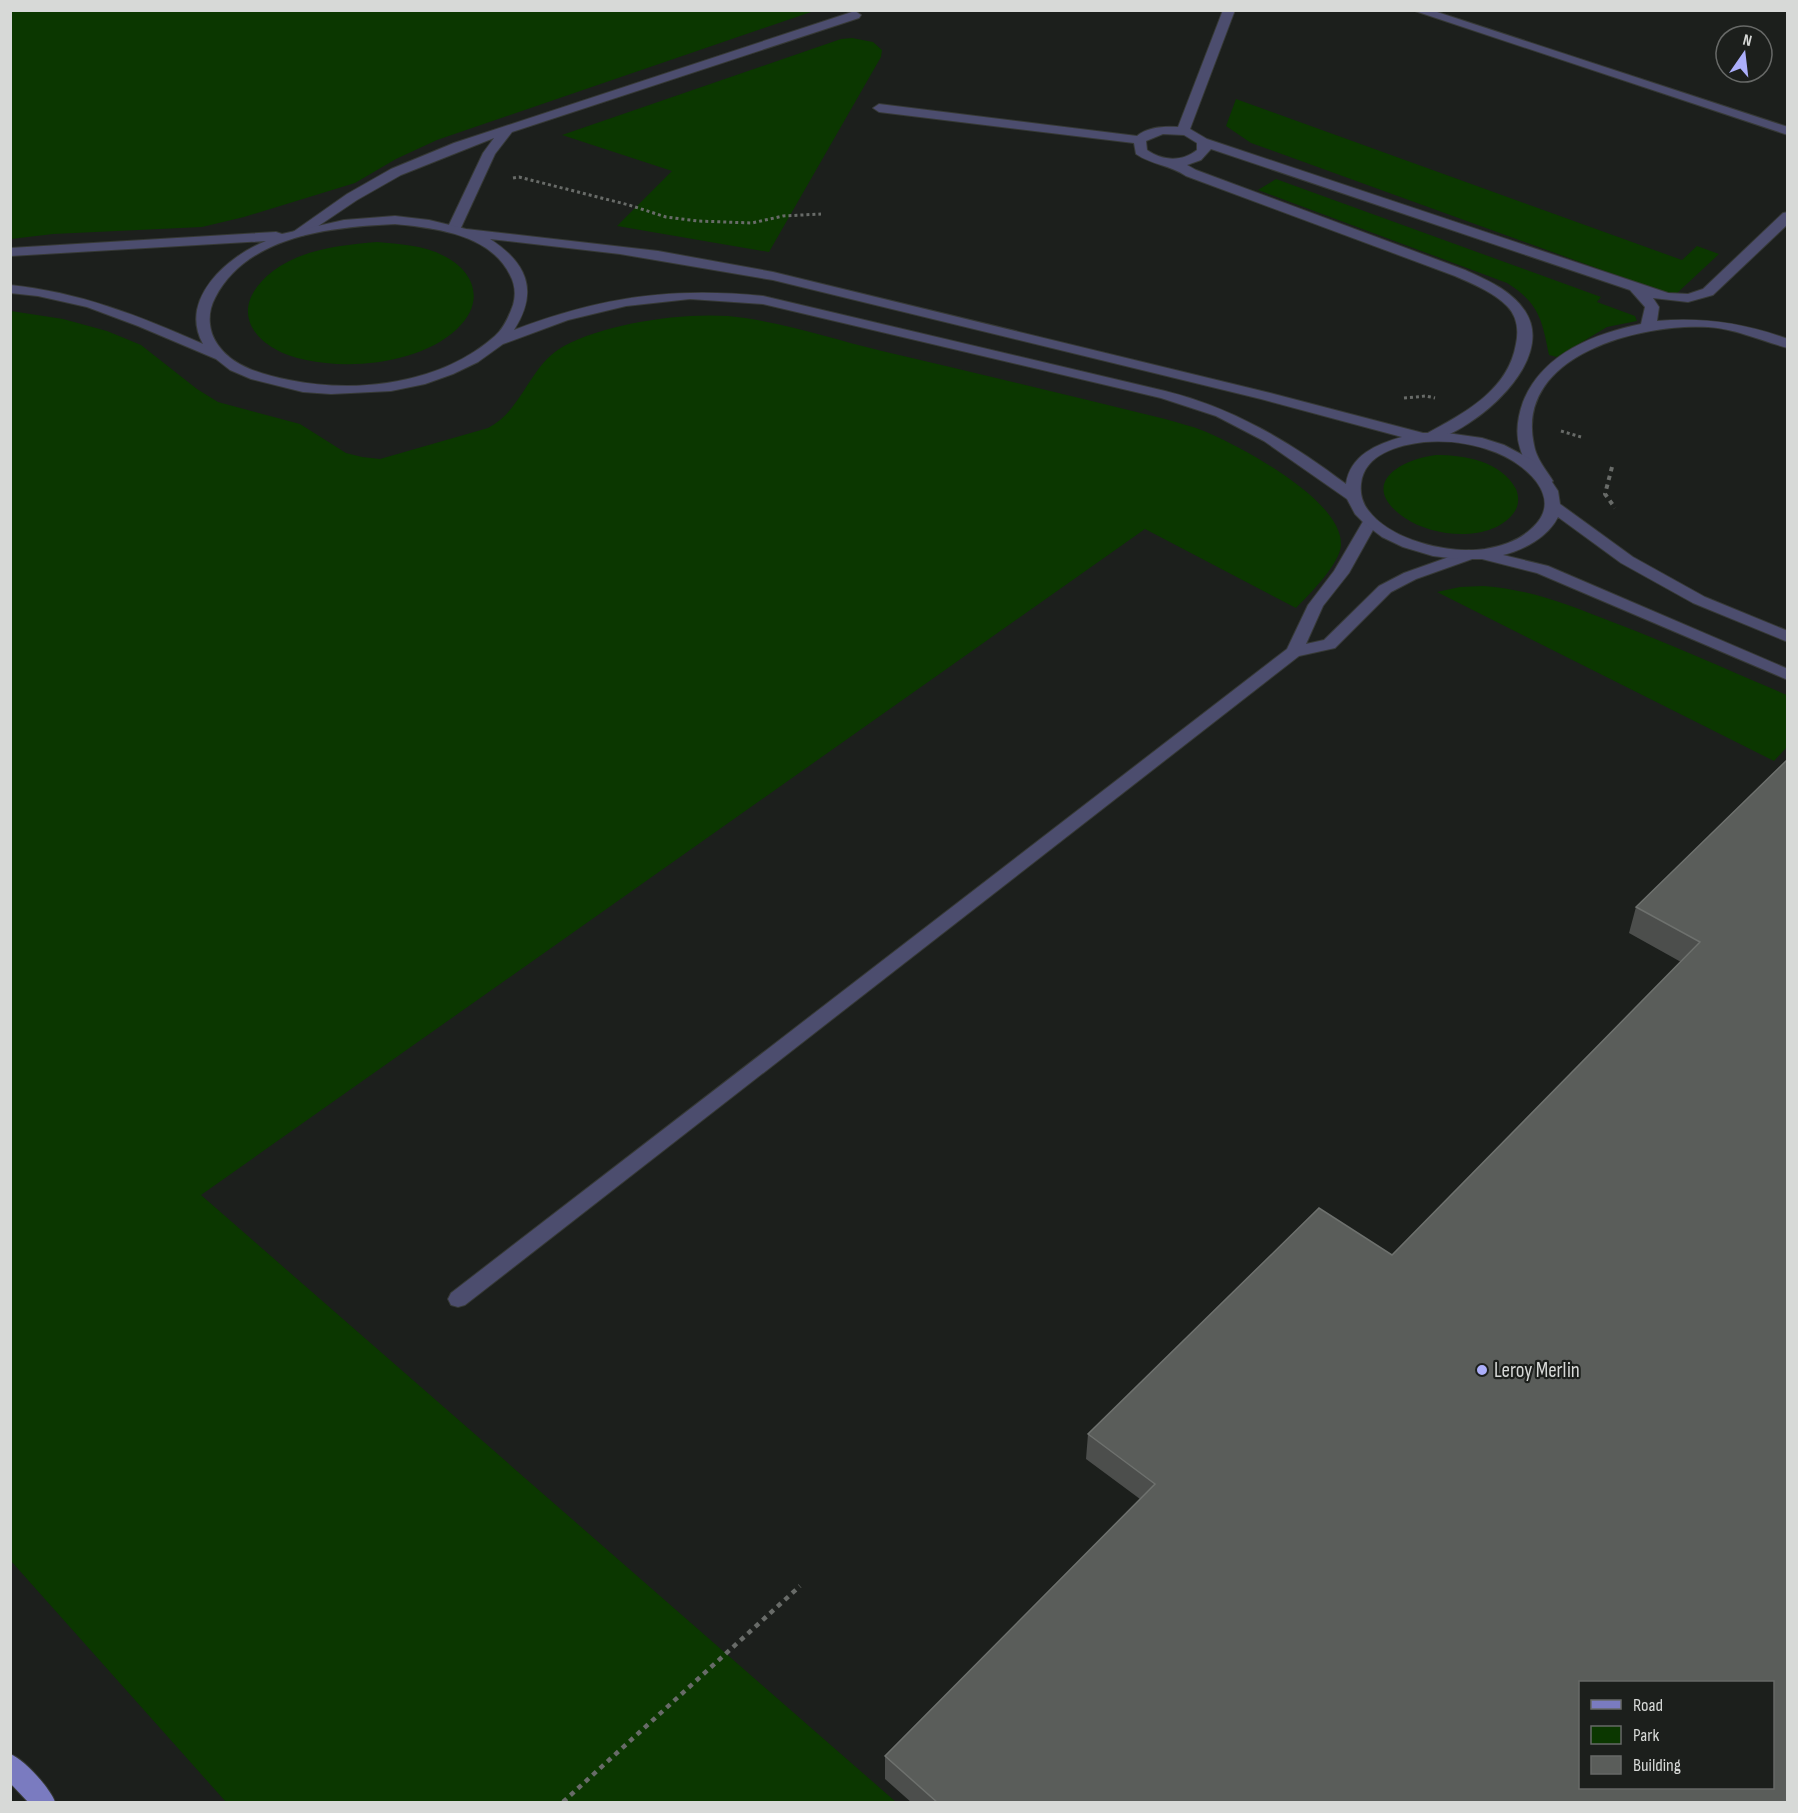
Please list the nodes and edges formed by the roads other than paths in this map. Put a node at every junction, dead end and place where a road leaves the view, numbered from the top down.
1 (1229, 10) edge
2 (1418, 10) edge
3 (855, 15) dead end
4 (879, 108) dead end
5 (1184, 131) junction
6 (1788, 131) edge
7 (506, 132) junction
8 (1140, 140) junction
9 (1203, 142) junction
10 (1174, 162) junction
11 (1788, 216) edge
12 (460, 231) junction
13 (295, 234) junction
14 (10, 252) edge
15 (1627, 285) junction
16 (10, 289) edge
17 (1646, 328) junction
18 (496, 342) junction
19 (1788, 344) edge
20 (221, 358) junction
21 (1427, 437) junction
22 (1545, 482) junction
23 (1354, 498) junction
24 (1553, 506) junction
25 (1370, 521) junction
26 (1475, 554) junction
27 (1788, 637) edge
28 (1294, 652) junction
29 (1788, 675) edge
30 (458, 1299) dead end
31 (10, 1765) edge
32 (43, 1803) edge

1 - 5 street
2 - 6 street
3 - 7 street
4 - 8 street
5 - 8 street
5 - 9 street
7 - 12 street
7 - 13 street
8 - 10 street
9 - 10 street
9 - 15 street
10 - 21 street
11 - 15 street
12 - 13 street
12 - 18 street
12 - 21 street
13 - 14 street
13 - 20 street
15 - 17 street
16 - 20 street
17 - 19 street
17 - 22 street
18 - 20 street
18 - 23 street
21 - 22 street
21 - 23 street
22 - 24 street
23 - 25 street
24 - 26 street
24 - 27 street
25 - 26 street
25 - 28 street
26 - 28 street
26 - 29 street
28 - 30 street
31 - 32 main road

